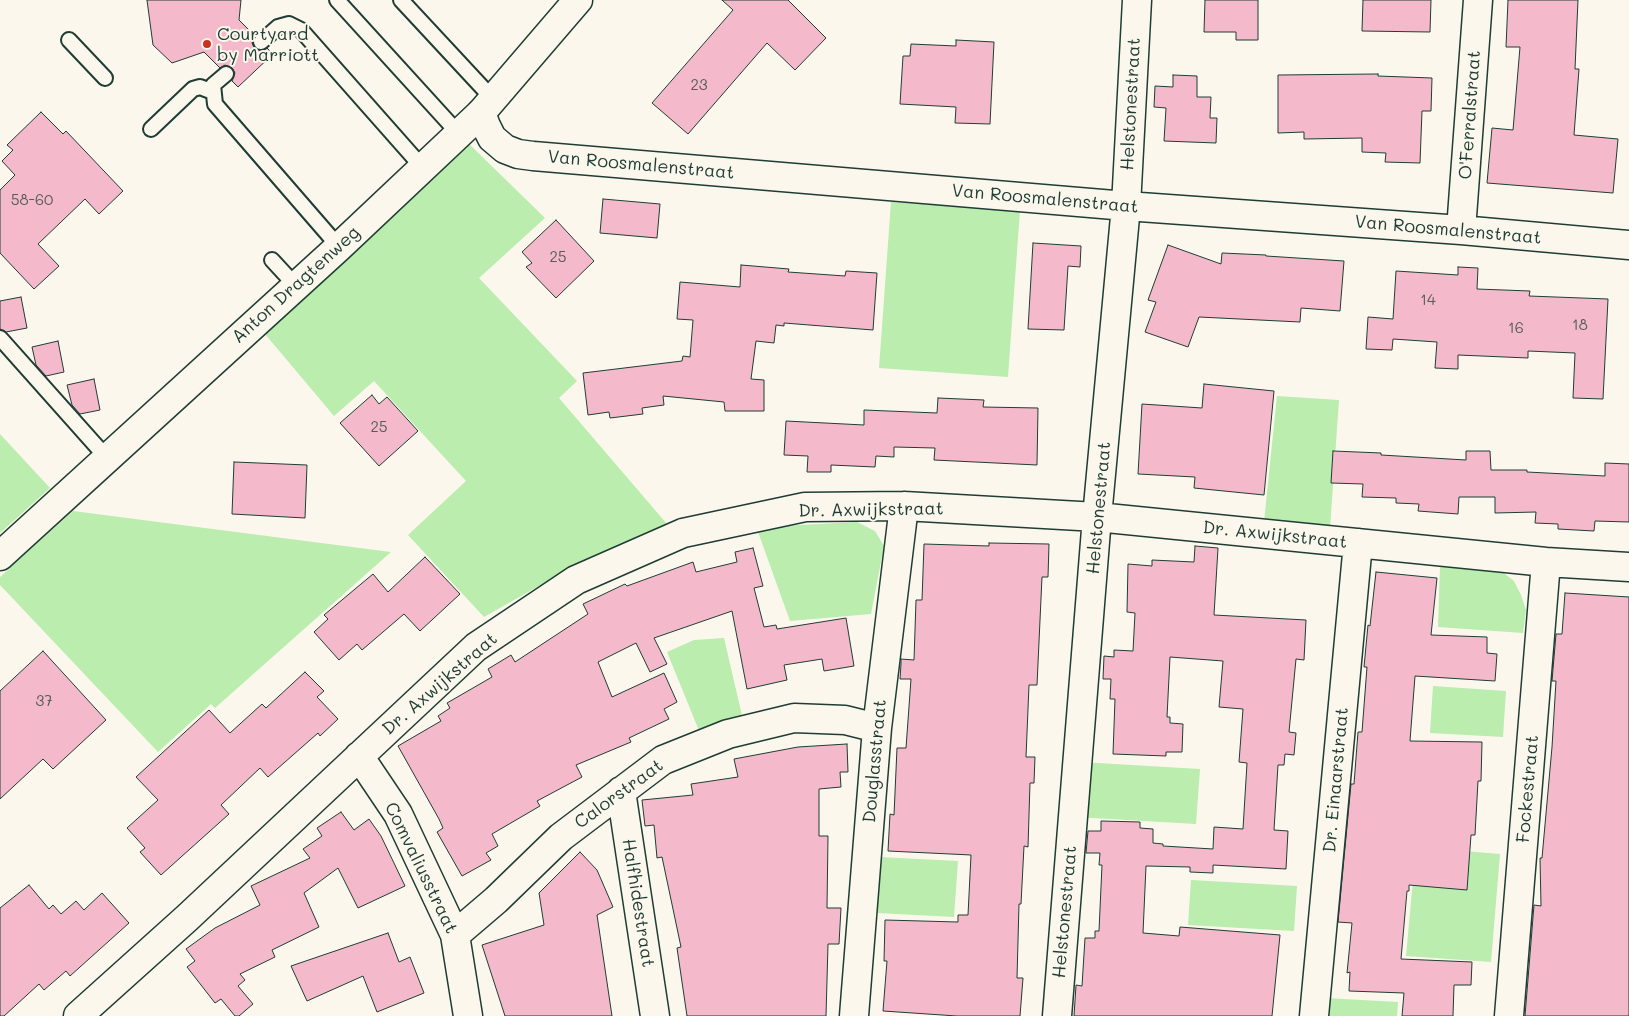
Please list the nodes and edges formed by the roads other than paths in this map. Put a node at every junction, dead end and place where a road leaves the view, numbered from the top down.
1 (337, 0) edge
2 (401, 0) edge
3 (578, 0) edge
4 (1137, 0) edge
5 (1478, 0) edge
6 (69, 40) dead end
7 (261, 42) dead end
8 (226, 74) dead end
9 (104, 78) dead end
10 (213, 92) junction
11 (487, 106) junction
12 (151, 129) dead end
13 (459, 134) junction
14 (423, 168) junction
15 (1126, 206) junction
16 (1462, 230) junction
17 (1629, 245) edge
18 (339, 246) junction
19 (272, 260) dead end
20 (296, 286) junction
21 (0, 338) edge
22 (107, 458) junction
23 (904, 506) junction
24 (1097, 517) junction
25 (1358, 543) junction
26 (0, 556) edge
27 (1546, 562) junction
28 (1629, 567) edge
29 (877, 728) junction
30 (359, 756) junction
31 (621, 790) junction
32 (455, 936) junction
33 (78, 1016) edge
34 (468, 1016) edge
35 (655, 1016) edge
36 (854, 1016) edge
37 (1057, 1016) edge
38 (1314, 1016) edge
39 (1509, 1016) edge

1 - 13 lane
2 - 11 lane
3 - 11 street, Anton Dragtenweg
4 - 15 street, Helstonestraat
5 - 16 street, O'Ferralstraat
6 - 9 lane
7 - 14 lane
8 - 10 lane
10 - 12 lane
10 - 18 lane
11 - 13 street, Anton Dragtenweg
11 - 15 street, Van Roosmalenstraat
13 - 14 street, Anton Dragtenweg
14 - 18 street, Anton Dragtenweg
15 - 16 street, Van Roosmalenstraat
15 - 24 street, Helstonestraat
16 - 17 street, Van Roosmalenstraat
18 - 20 street, Anton Dragtenweg
19 - 20 lane
20 - 22 street, Anton Dragtenweg
21 - 22 lane
22 - 26 street, Anton Dragtenweg
23 - 24 street, Dr. Axwijkstraat
23 - 29 street, Douglasstraat
23 - 30 street, Dr. Axwijkstraat
24 - 25 street, Dr. Axwijkstraat
24 - 37 street, Helstonestraat
25 - 27 street, Dr. Axwijkstraat
25 - 38 street, Dr. Einaarstraat
27 - 28 street, Dr. Axwijkstraat
27 - 39 street, Fockestraat
29 - 31 street, Calorstraat
29 - 36 street, Douglasstraat
30 - 32 street, Comvaliusstraat
30 - 33 street, Dr. Axwijkstraat
31 - 32 street, Calorstraat
31 - 35 street, Halfhidestraat
32 - 34 street, Comvaliusstraat

